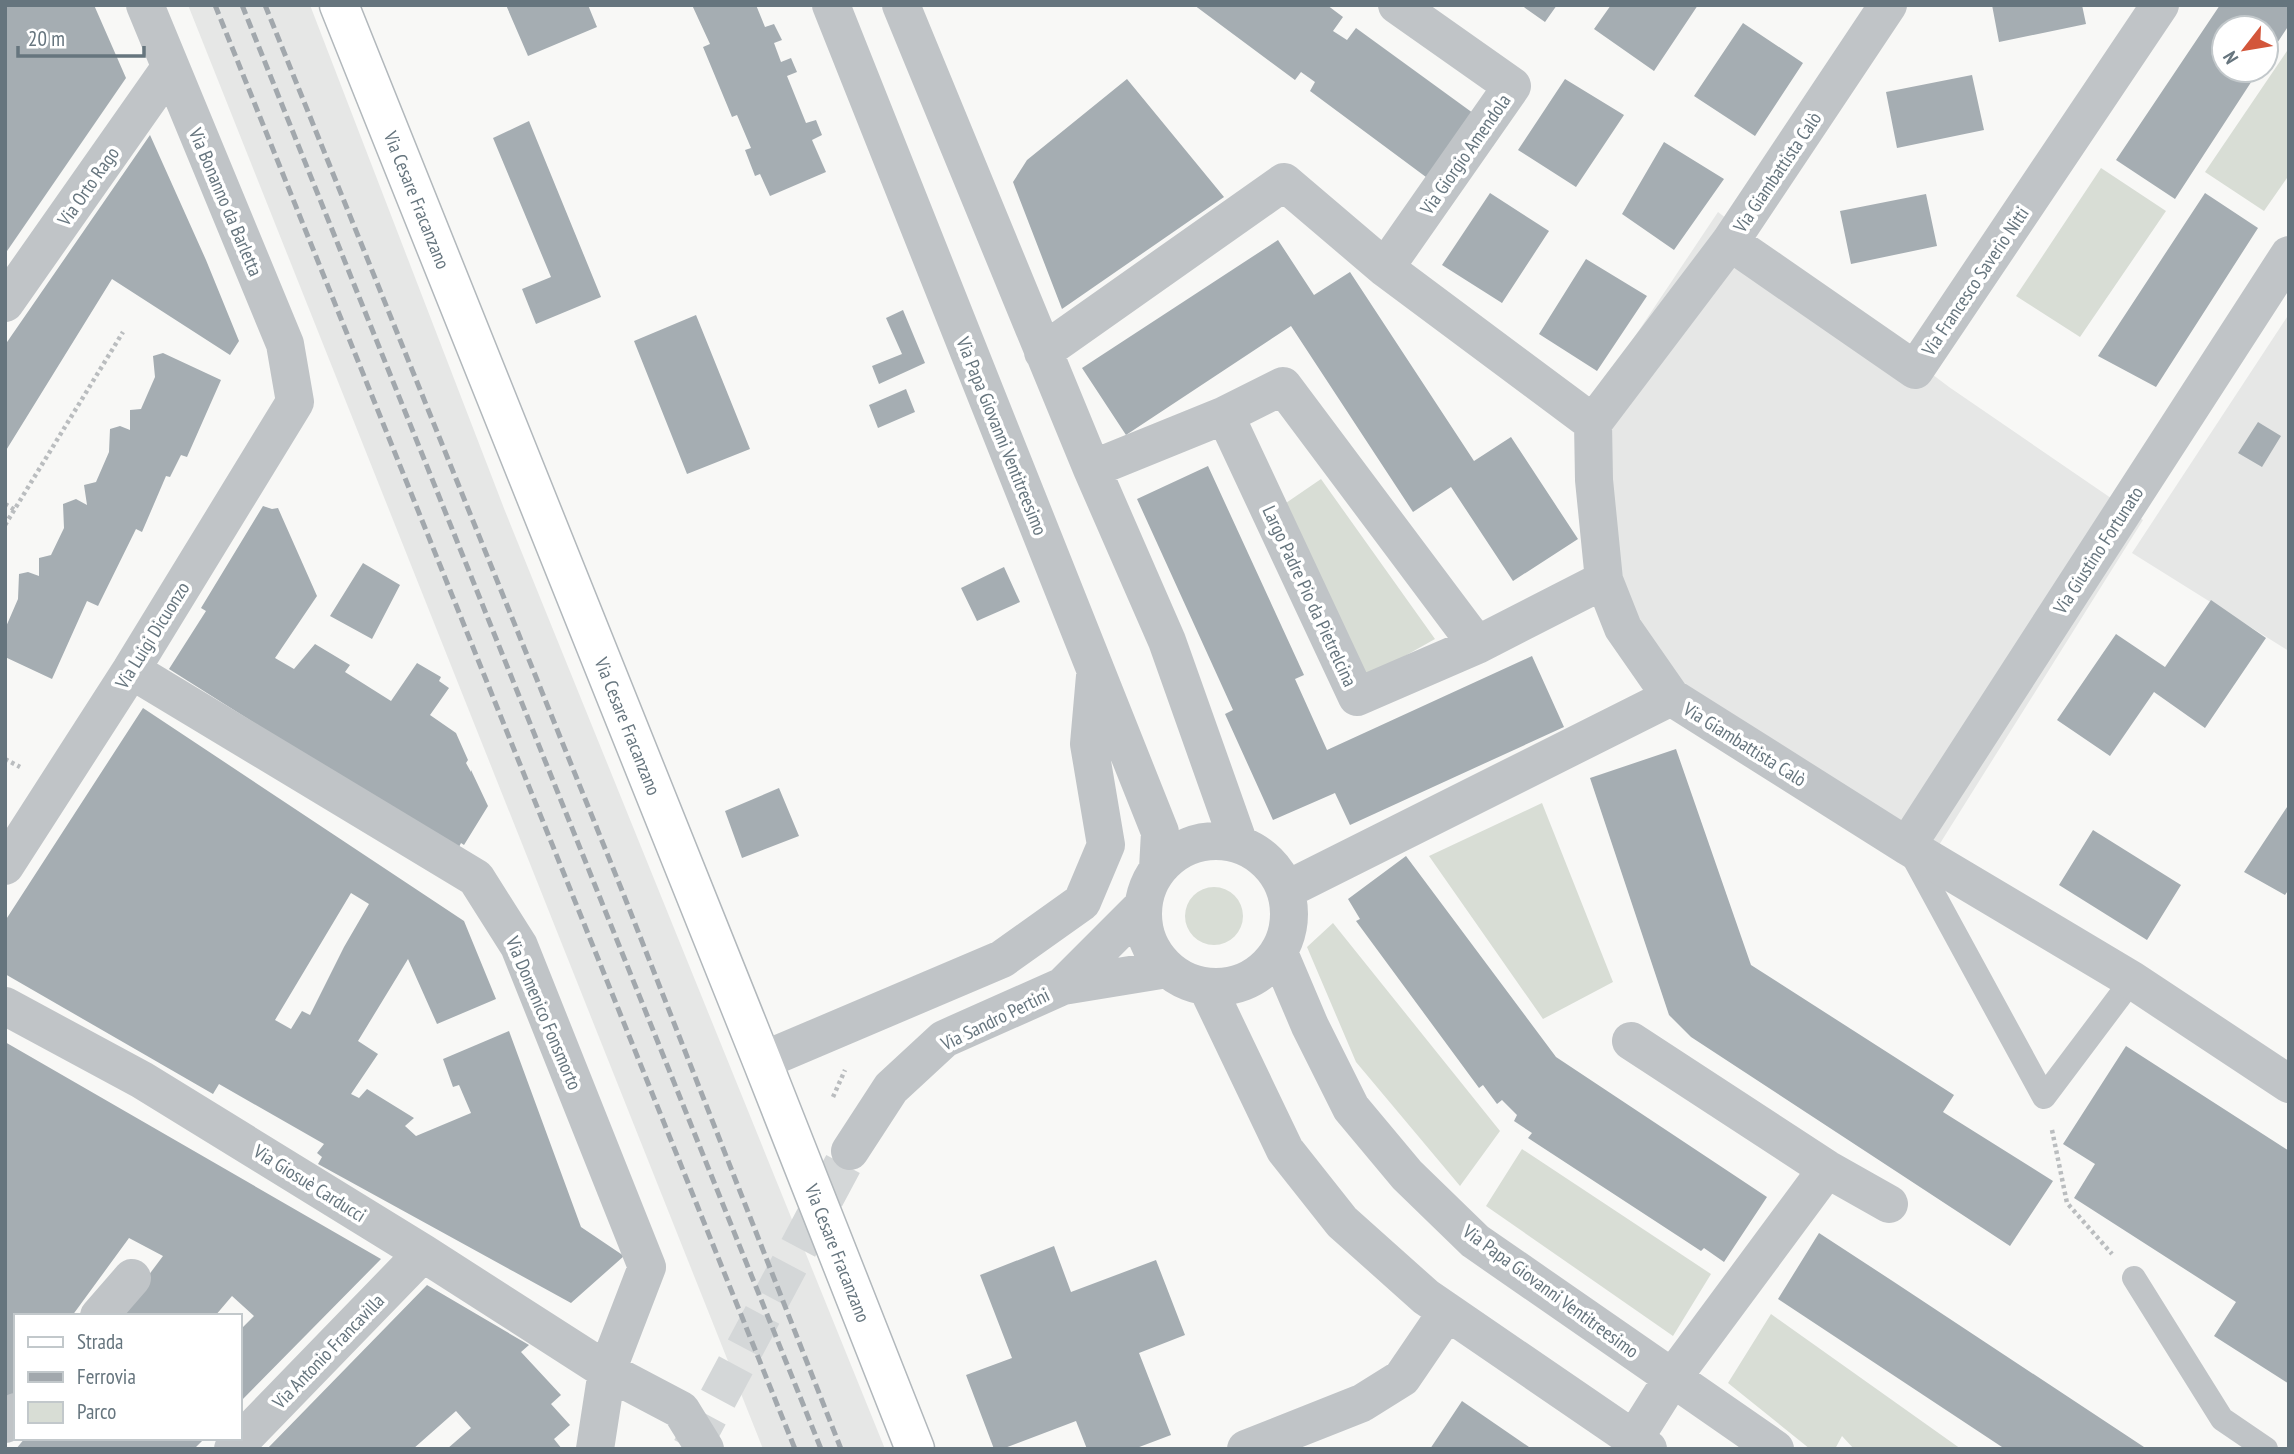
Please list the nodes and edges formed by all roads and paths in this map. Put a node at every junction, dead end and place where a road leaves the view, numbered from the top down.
1 (145, 5) edge
2 (339, 5) edge
3 (831, 5) edge
4 (901, 5) edge
5 (1397, 5) edge
6 (1888, 5) edge
7 (2160, 5) edge
8 (170, 68) junction
9 (1730, 242) junction
10 (2289, 255) edge
11 (1385, 268) junction
12 (5, 303) edge
13 (123, 332) dead end
14 (1043, 352) junction
15 (295, 402) joint
16 (1225, 415) junction
17 (1592, 423) junction
18 (1091, 469) junction
19 (5, 504) edge
20 (15, 509) junction
21 (5, 525) edge
22 (1604, 580) junction
23 (1477, 645) junction
24 (131, 670) junction
25 (1096, 671) junction
26 (1671, 698) junction
27 (1239, 844) junction
28 (1907, 846) junction
29 (5, 866) edge
30 (1158, 869) junction
31 (1286, 890) junction
32 (1143, 906) junction
33 (1279, 953) junction
34 (1167, 969) junction
35 (2132, 980) junction
36 (1063, 986) junction
37 (1207, 987) junction
38 (5, 1006) edge
39 (1631, 1041) dead end
40 (762, 1060) junction
41 (2289, 1084) edge
42 (2044, 1097) junction
43 (850, 1151) tunnel mouth
44 (1827, 1169) junction
45 (1889, 1204) dead end
46 (424, 1253) junction
47 (132, 1278) dead end
48 (2134, 1278) joint
49 (1447, 1312) junction
50 (101, 1314) edge
51 (607, 1371) junction
52 (1672, 1377) junction
53 (242, 1440) edge
54 (1641, 1444) edge
55 (595, 1449) edge
56 (705, 1449) edge
57 (915, 1449) edge
58 (1246, 1449) edge
59 (1775, 1449) edge
60 (2266, 1449) edge

1 - 8 street, Via Bonanno da Barletta
2 - 40 street, Via Cesare Fracanzano
3 - 25 street, Via Papa Giovanni Ventitreesimo
4 - 14 street
5 - 11 street, Via Giorgio Amendola
6 - 9 street, Via Giambattista Calò
7 - 9 street, Via Francesco Saverio Nitti
8 - 12 street, Via Orto Rago
8 - 15 street, Via Bonanno da Barletta
9 - 17 street, Via Giambattista Calò
10 - 28 street, Via Giustino Fortunato
11 - 14 street
11 - 17 street
13 - 20 path
14 - 18 street
15 - 24 street, Via Luigi Dicuonzo
16 - 18 street
16 - 23 street
16 - 23 street, Largo Padre Pio da Pietrelcina
17 - 22 street, Via Giambattista Calò
18 - 27 street
19 - 20 path
20 - 21 path
22 - 23 street, Largo Padre Pio da Pietrelcina
22 - 26 street, Via Giambattista Calò
24 - 29 street, Via Luigi Dicuonzo
24 - 51 street, Via Domenico Fonsmorto
25 - 30 street, Via Papa Giovanni Ventitreesimo
25 - 40 street
26 - 28 street, Via Giambattista Calò
26 - 31 street
27 - 30 street
27 - 31 street
28 - 35 street, Via Giambattista Calò
28 - 42 lane
30 - 32 street
31 - 33 street
32 - 34 street
32 - 36 street, Via Sandro Pertini
33 - 37 street
33 - 52 street, Via Papa Giovanni Ventitreesimo
34 - 36 street, Via Sandro Pertini
34 - 37 street
35 - 41 street, Via Giambattista Calò
35 - 42 lane
36 - 43 street, Via Sandro Pertini
37 - 49 street
38 - 46 street, Via Giosuè Carducci
39 - 44 street
40 - 57 street, Via Cesare Fracanzano
42 - 48 path
44 - 45 street
44 - 52 street
46 - 51 street, Via Giosuè Carducci
46 - 53 street, Via Antonio Francavilla
47 - 50 street
48 - 60 lane
49 - 54 street
49 - 58 street
51 - 55 street, Via Domenico Fonsmorto
51 - 56 street, Via Giosuè Carducci
52 - 54 street
52 - 59 street, Via Papa Giovanni Ventitreesimo

